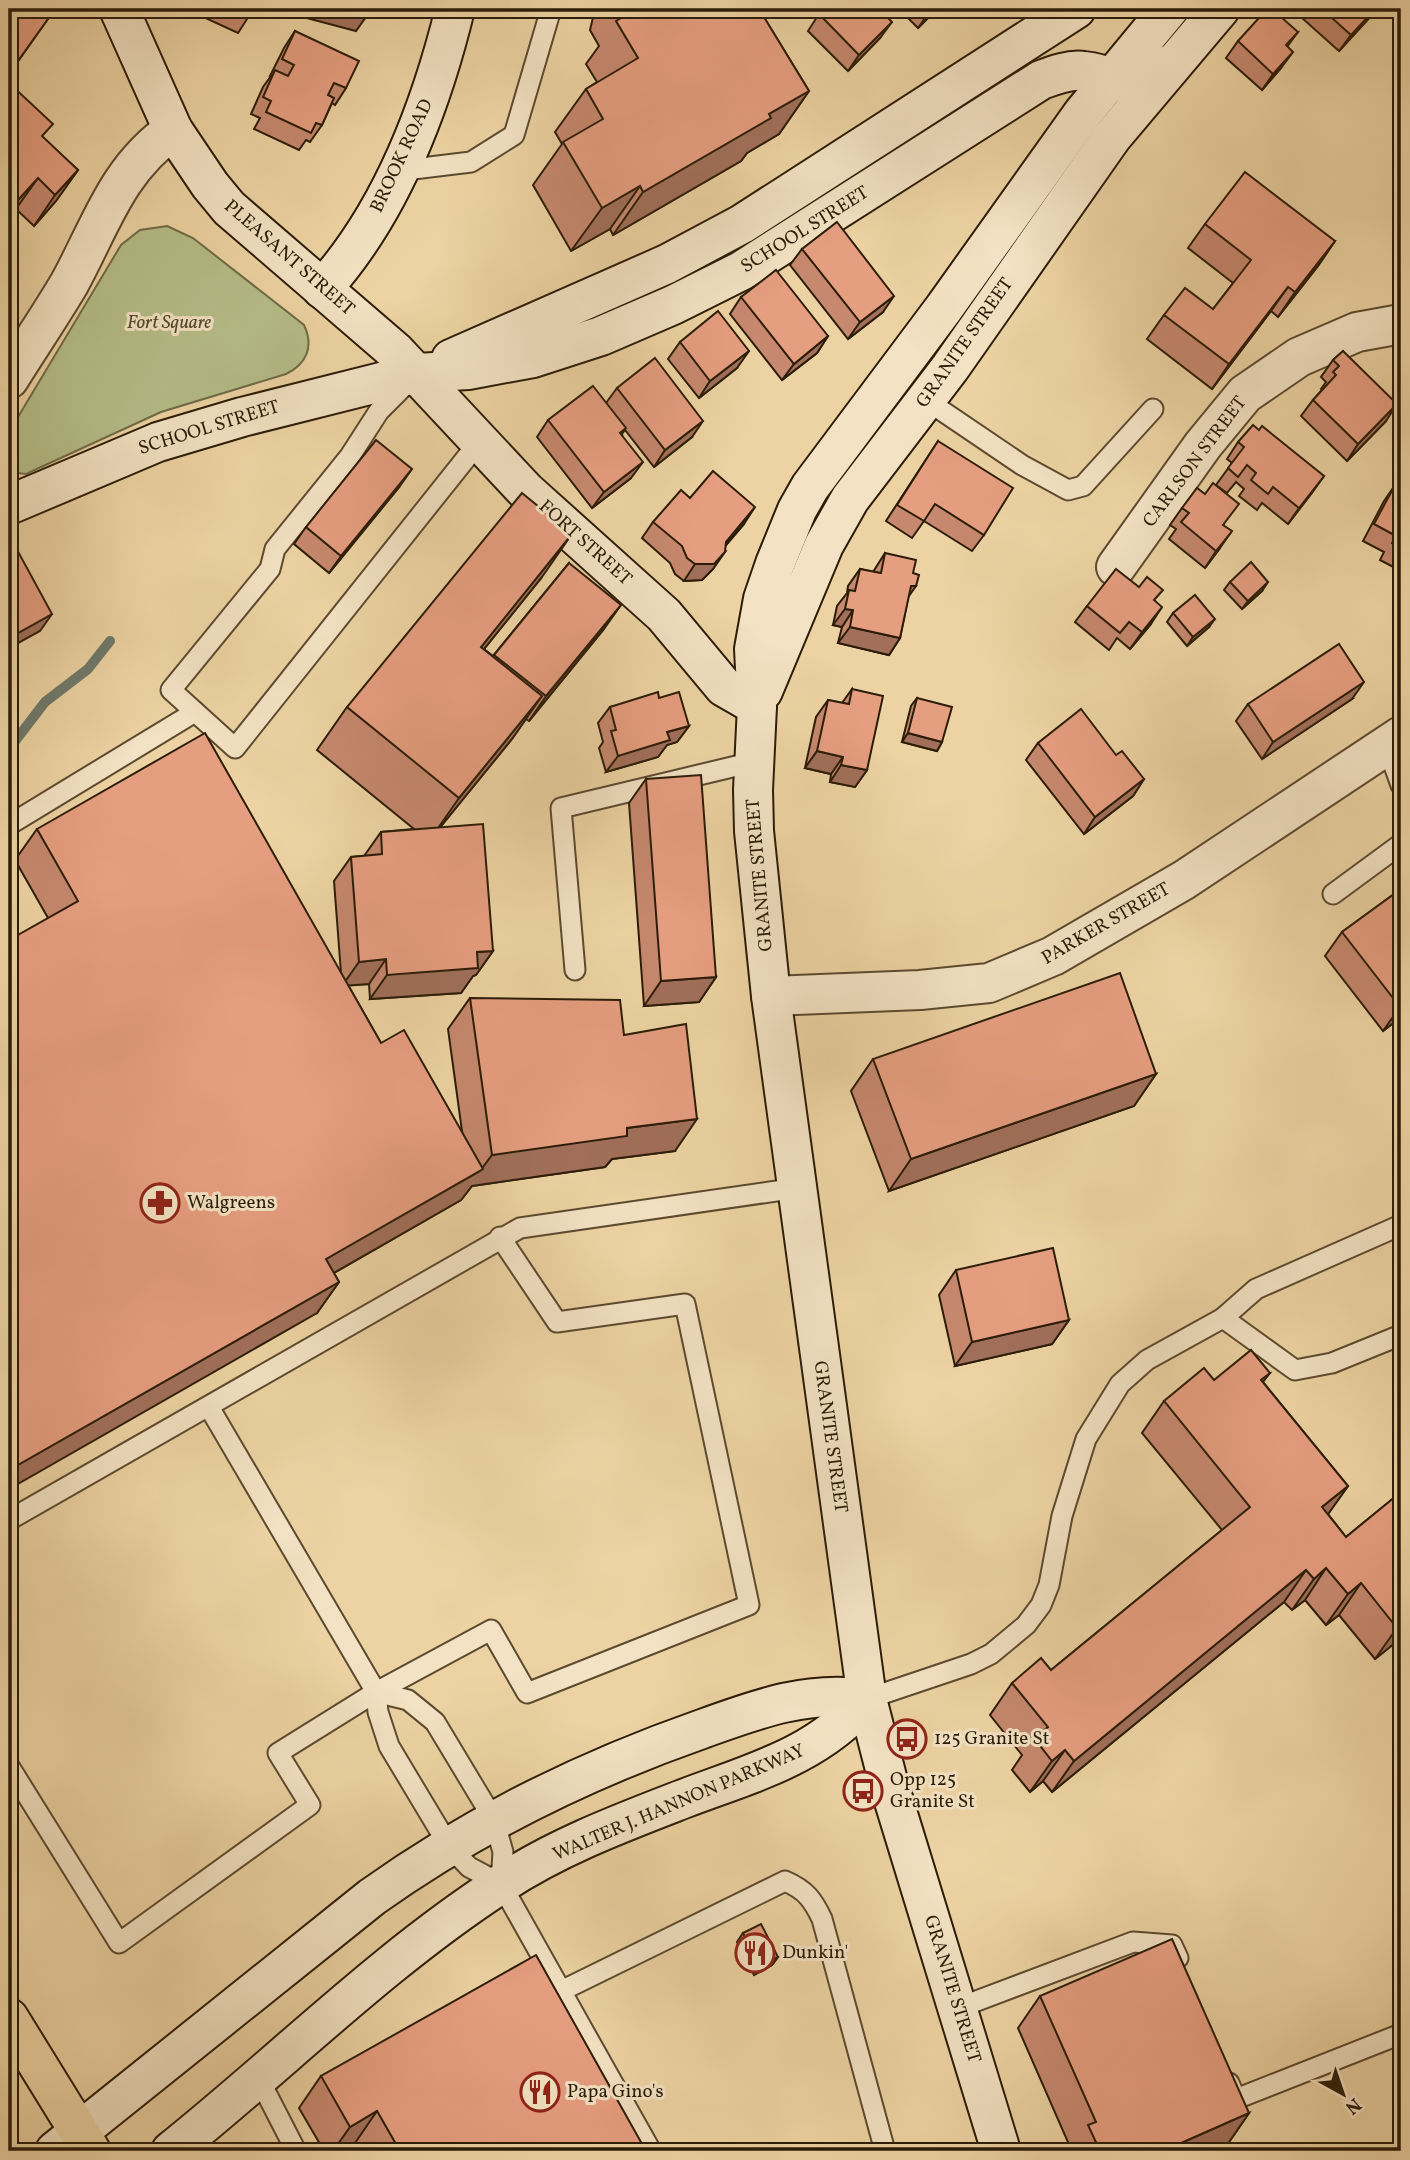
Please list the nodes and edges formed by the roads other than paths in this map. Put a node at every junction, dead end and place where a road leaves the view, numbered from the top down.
1 (119, 9) edge
2 (454, 9) edge
3 (551, 9) edge
4 (1076, 9) edge
5 (1169, 9) edge
6 (1220, 9) edge
7 (1171, 64) junction
8 (1109, 80) junction
9 (173, 130) junction
10 (396, 171) junction
11 (322, 289) junction
12 (1401, 324) edge
13 (417, 373) junction
14 (9, 379) edge
15 (926, 400) junction
16 (1153, 409) dead end
17 (479, 442) junction
18 (9, 505) edge
19 (1116, 567) edge
20 (757, 706) junction
21 (195, 712) junction
22 (1394, 741) edge
23 (753, 762) junction
24 (1401, 785) edge
25 (9, 825) edge
26 (1401, 844) edge
27 (1333, 894) dead end
28 (575, 970) dead end
29 (771, 996) junction
30 (797, 1188) junction
31 (1401, 1225) edge
32 (500, 1237) junction
33 (1223, 1318) junction
34 (1401, 1335) edge
35 (209, 1407) junction
36 (9, 1520) edge
37 (376, 1692) junction
38 (867, 1699) junction
39 (9, 1766) edge
40 (494, 1820) junction
41 (449, 1846) junction
42 (501, 1884) junction
43 (1183, 1971) edge
44 (561, 1991) junction
45 (958, 2008) junction
46 (9, 2018) edge
47 (1401, 2034) edge
48 (1220, 2061) edge
49 (259, 2079) junction
50 (75, 2145) edge
51 (171, 2151) edge
52 (296, 2151) edge
53 (650, 2151) edge
54 (885, 2151) edge
55 (1002, 2151) edge

1 - 9 main road, PLEASANT STREET
2 - 10 main road, BROOK ROAD
3 - 10 lane
4 - 13 main road, SCHOOL STREET
5 - 8 main road, GRANITE STREET
6 - 7 main road, GRANITE STREET
7 - 8 main road, SCHOOL STREET
7 - 15 main road, GRANITE STREET
8 - 13 main road, SCHOOL STREET
8 - 20 main road, GRANITE STREET
9 - 11 main road, PLEASANT STREET
9 - 14 main road
10 - 11 main road, BROOK ROAD
11 - 13 main road, PLEASANT STREET
12 - 19 main road, CARLSON STREET
13 - 17 main road, FORT STREET
13 - 18 main road, SCHOOL STREET
13 - 21 lane
15 - 16 lane
15 - 20 main road, GRANITE STREET
17 - 20 main road, FORT STREET
17 - 21 lane
20 - 23 main road, GRANITE STREET
21 - 25 lane
22 - 24 lane
22 - 29 main road, PARKER STREET
23 - 28 lane
23 - 29 main road, GRANITE STREET
26 - 27 lane
29 - 30 main road, GRANITE STREET
30 - 32 lane
30 - 38 main road, GRANITE STREET
31 - 33 lane
32 - 35 lane
32 - 37 lane
33 - 34 lane
33 - 38 lane
35 - 36 lane
35 - 37 lane
37 - 39 lane
37 - 40 lane
37 - 41 lane
38 - 40 main road
38 - 42 main road, WALTER J. HANNON PARKWAY
38 - 45 main road, GRANITE STREET
40 - 41 main road
40 - 42 lane
41 - 42 lane
41 - 50 main road
42 - 44 lane
42 - 49 main road, WALTER J. HANNON PARKWAY
43 - 45 lane
44 - 53 lane
44 - 54 lane
45 - 55 main road, GRANITE STREET
46 - 50 main road
47 - 48 lane
49 - 51 main road, WALTER J. HANNON PARKWAY
49 - 52 lane

